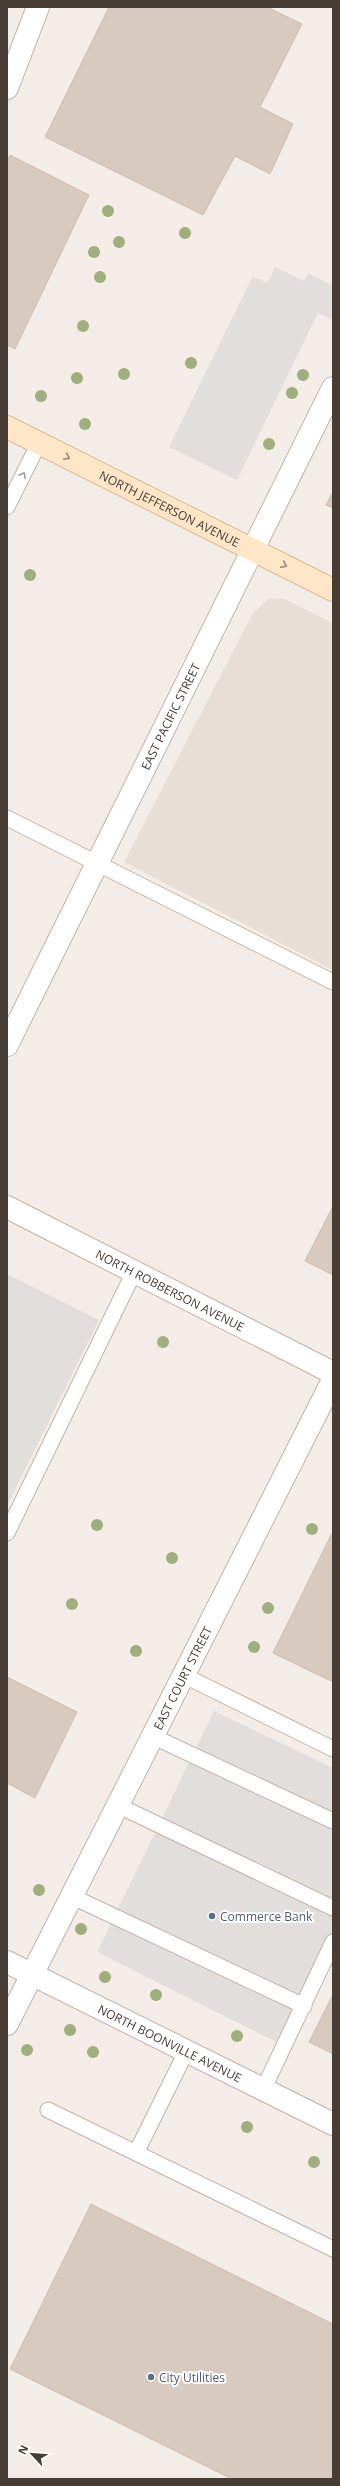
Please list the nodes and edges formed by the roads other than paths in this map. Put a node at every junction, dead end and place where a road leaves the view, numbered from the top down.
1 (38, 7) edge
2 (7, 88) edge
3 (333, 388) edge
4 (7, 427) edge
5 (39, 443) junction
6 (7, 507) edge
7 (254, 550) junction
8 (333, 590) edge
9 (7, 818) edge
10 (98, 863) junction
11 (333, 982) edge
12 (7, 1045) edge
13 (7, 1207) edge
14 (134, 1272) junction
15 (333, 1373) edge
16 (333, 1380) edge
17 (7, 1533) edge
18 (183, 1674) junction
19 (152, 1736) junction
20 (333, 1749) edge
21 (117, 1805) junction
22 (333, 1821) edge
23 (71, 1896) junction
24 (333, 1908) edge
25 (333, 1942) edge
26 (7, 1962) edge
27 (31, 1974) junction
28 (304, 2006) junction
29 (7, 2024) edge
30 (186, 2052) junction
31 (263, 2090) junction
32 (48, 2110) dead end
33 (333, 2124) edge
34 (136, 2153) junction
35 (333, 2249) edge

1 - 2 street
3 - 7 street, EAST PACIFIC STREET
4 - 5 street, NORTH JEFFERSON AVENUE
6 -> 5 lane
5 -> 7 street, NORTH JEFFERSON AVENUE
7 -> 8 street, NORTH JEFFERSON AVENUE
7 - 10 street, EAST PACIFIC STREET
9 - 10 lane
10 - 11 lane
10 - 12 street, EAST PACIFIC STREET
13 - 14 street, NORTH ROBBERSON AVENUE
14 - 15 street, NORTH ROBBERSON AVENUE
14 - 17 lane
16 - 18 street, EAST COURT STREET
18 - 19 street, EAST COURT STREET
18 - 20 lane
19 - 21 street, EAST COURT STREET
19 - 22 lane
21 - 23 street, EAST COURT STREET
21 - 24 lane
23 - 27 street, EAST COURT STREET
23 - 28 lane
25 - 28 lane
26 - 27 street, NORTH BOONVILLE AVENUE
27 - 29 street, EAST COURT STREET
27 - 30 street, NORTH BOONVILLE AVENUE
28 - 31 lane
30 - 31 street, NORTH BOONVILLE AVENUE
30 - 34 lane
31 - 33 street, NORTH BOONVILLE AVENUE
32 - 34 lane
34 - 35 lane

